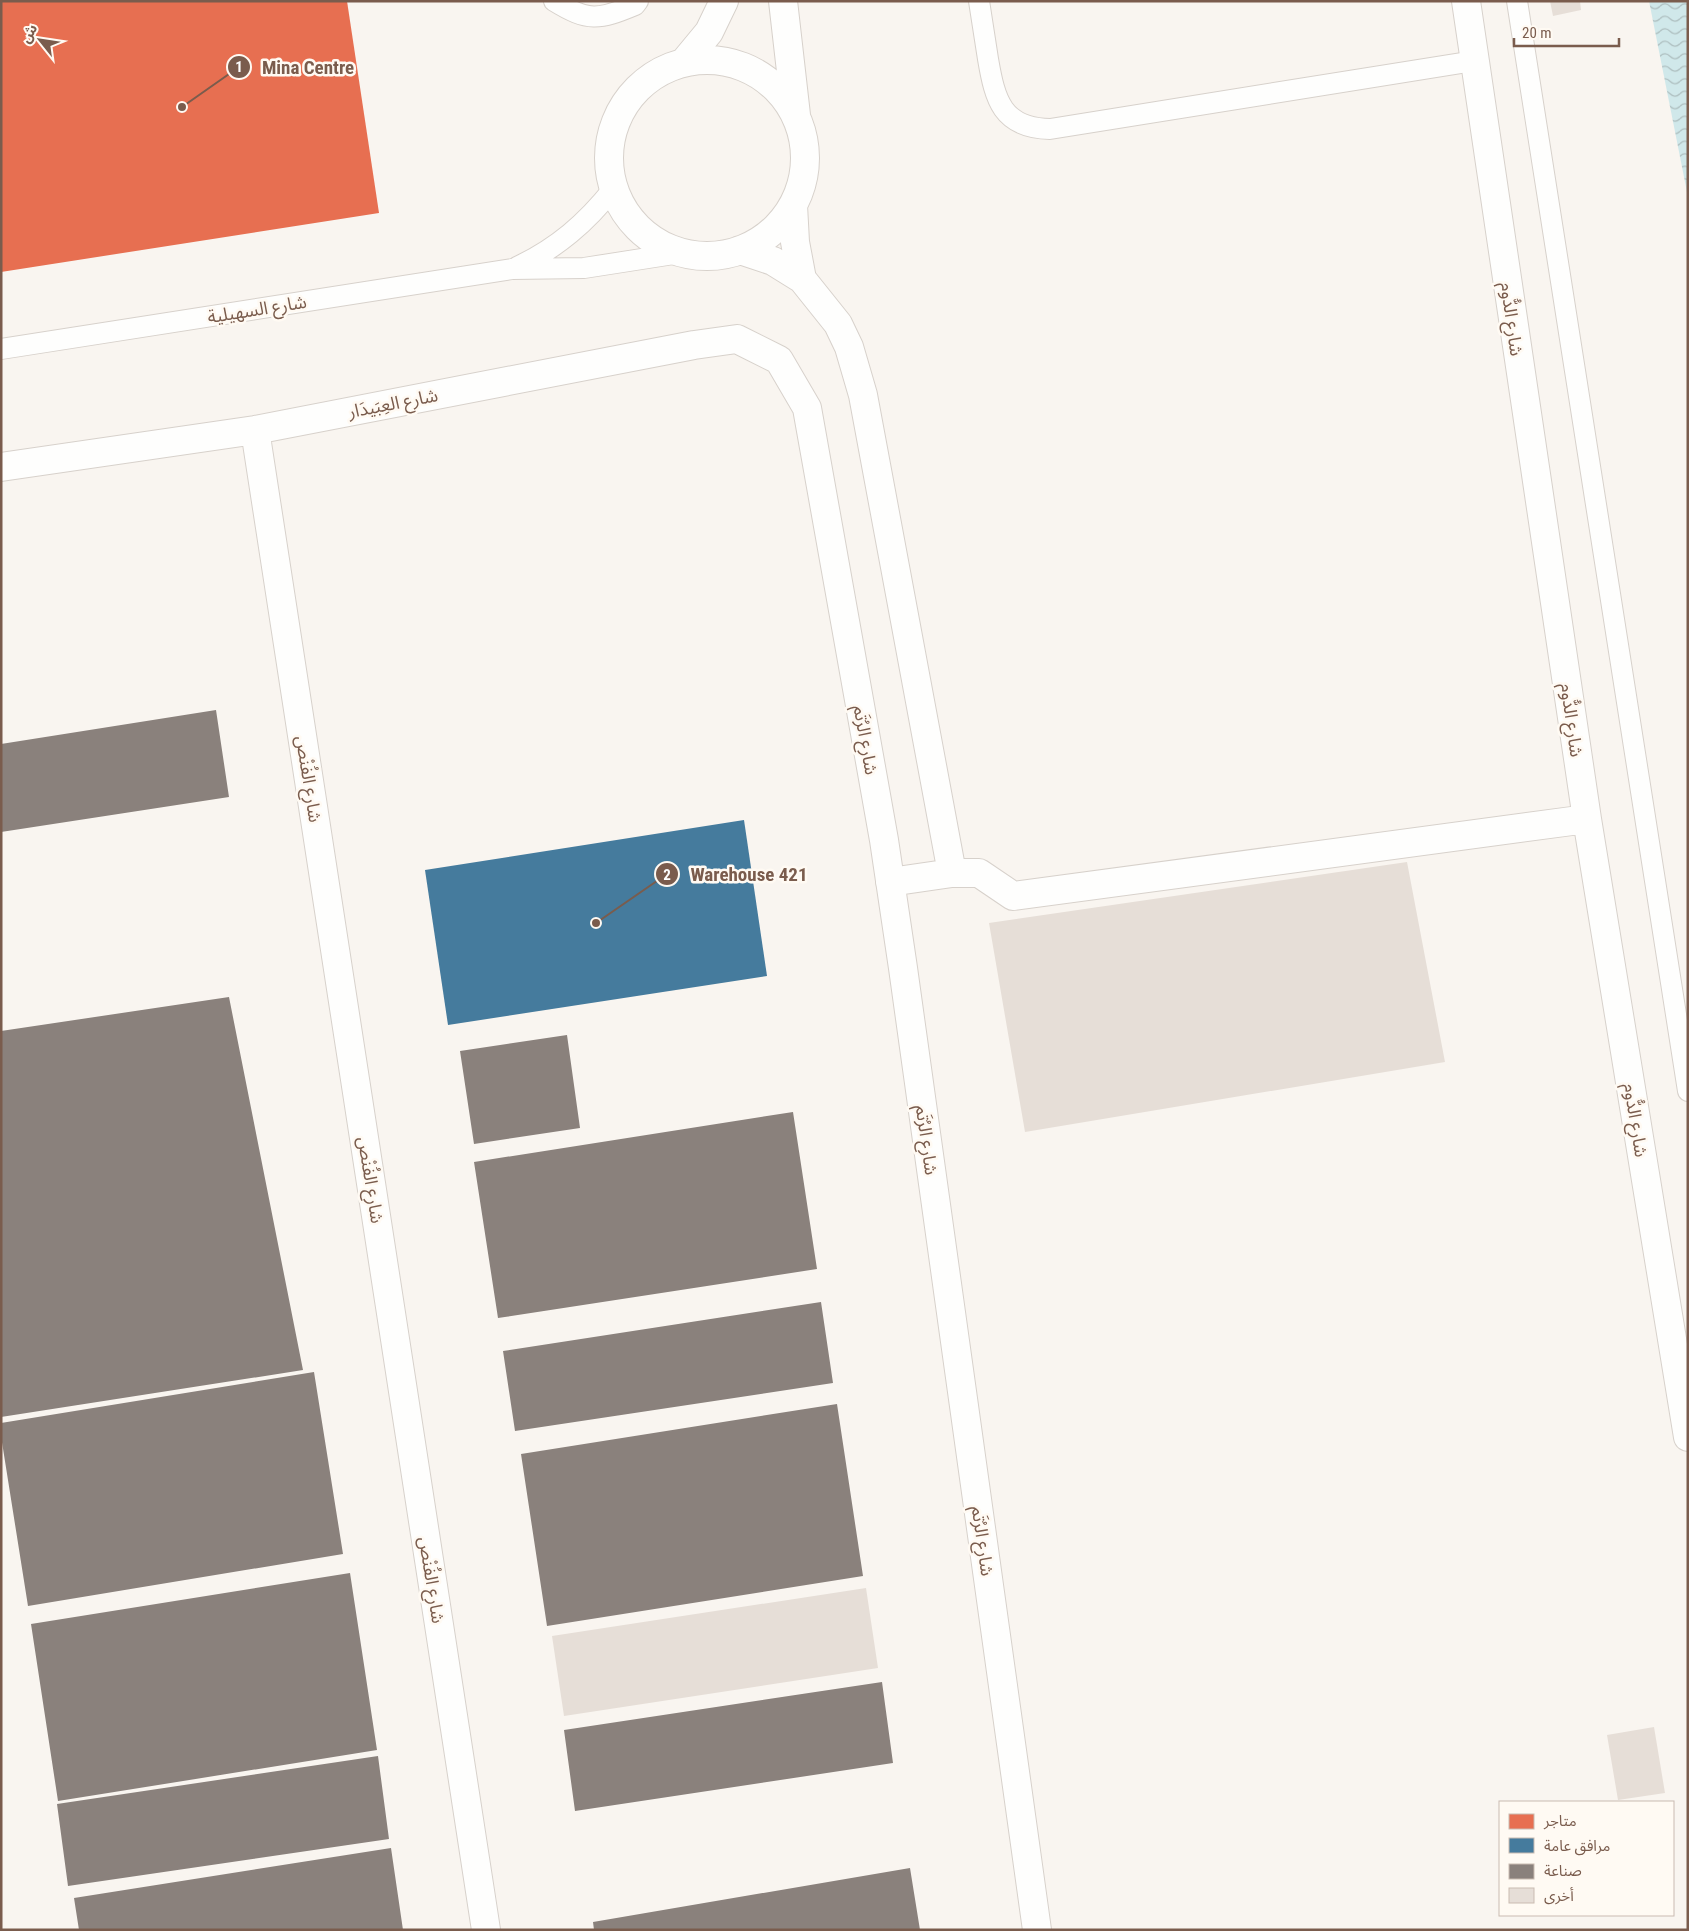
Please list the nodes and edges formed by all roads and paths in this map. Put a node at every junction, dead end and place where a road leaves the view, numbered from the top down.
1 (554, 1) edge
2 (638, 1) edge
3 (724, 1) edge
4 (783, 1) edge
5 (979, 1) edge
6 (1466, 1) edge
7 (1517, 1) edge
8 (685, 61) junction
9 (1474, 61) junction
10 (796, 116) junction
11 (613, 189) junction
12 (793, 205) junction
13 (740, 250) junction
14 (680, 253) junction
15 (512, 269) junction
16 (802, 278) junction
17 (1, 349) edge
18 (779, 360) joint
19 (255, 430) junction
20 (1, 468) edge
21 (1587, 819) junction
22 (952, 874) junction
23 (890, 882) junction
24 (1688, 1090) edge
25 (1688, 1436) edge
26 (486, 1930) edge
27 (1037, 1930) edge

1 - 2 lane
3 - 8 street
4 - 10 street
5 - 9 lane
6 - 9 street, شارع الدُّوم
7 - 24 lane
8 - 10 street
8 - 11 street
9 - 21 street, شارع الدُّوم
10 - 12 street
11 - 14 street
11 - 15 lane, شارع السهيلية
12 - 13 street
12 - 16 street
13 - 14 street
13 - 16 street
14 - 15 lane, شارع السهيلية
15 - 17 lane, شارع السهيلية
16 - 22 street
18 - 19 street, شارع العِبَيدَار
18 - 23 street, شارع الرُتَم
19 - 20 street, شارع العِبَيدَار
19 - 26 street, شارع الفُنْص
21 - 22 street
21 - 25 street, شارع الدُّوم
22 - 23 street
23 - 27 street, شارع الرُتَم

